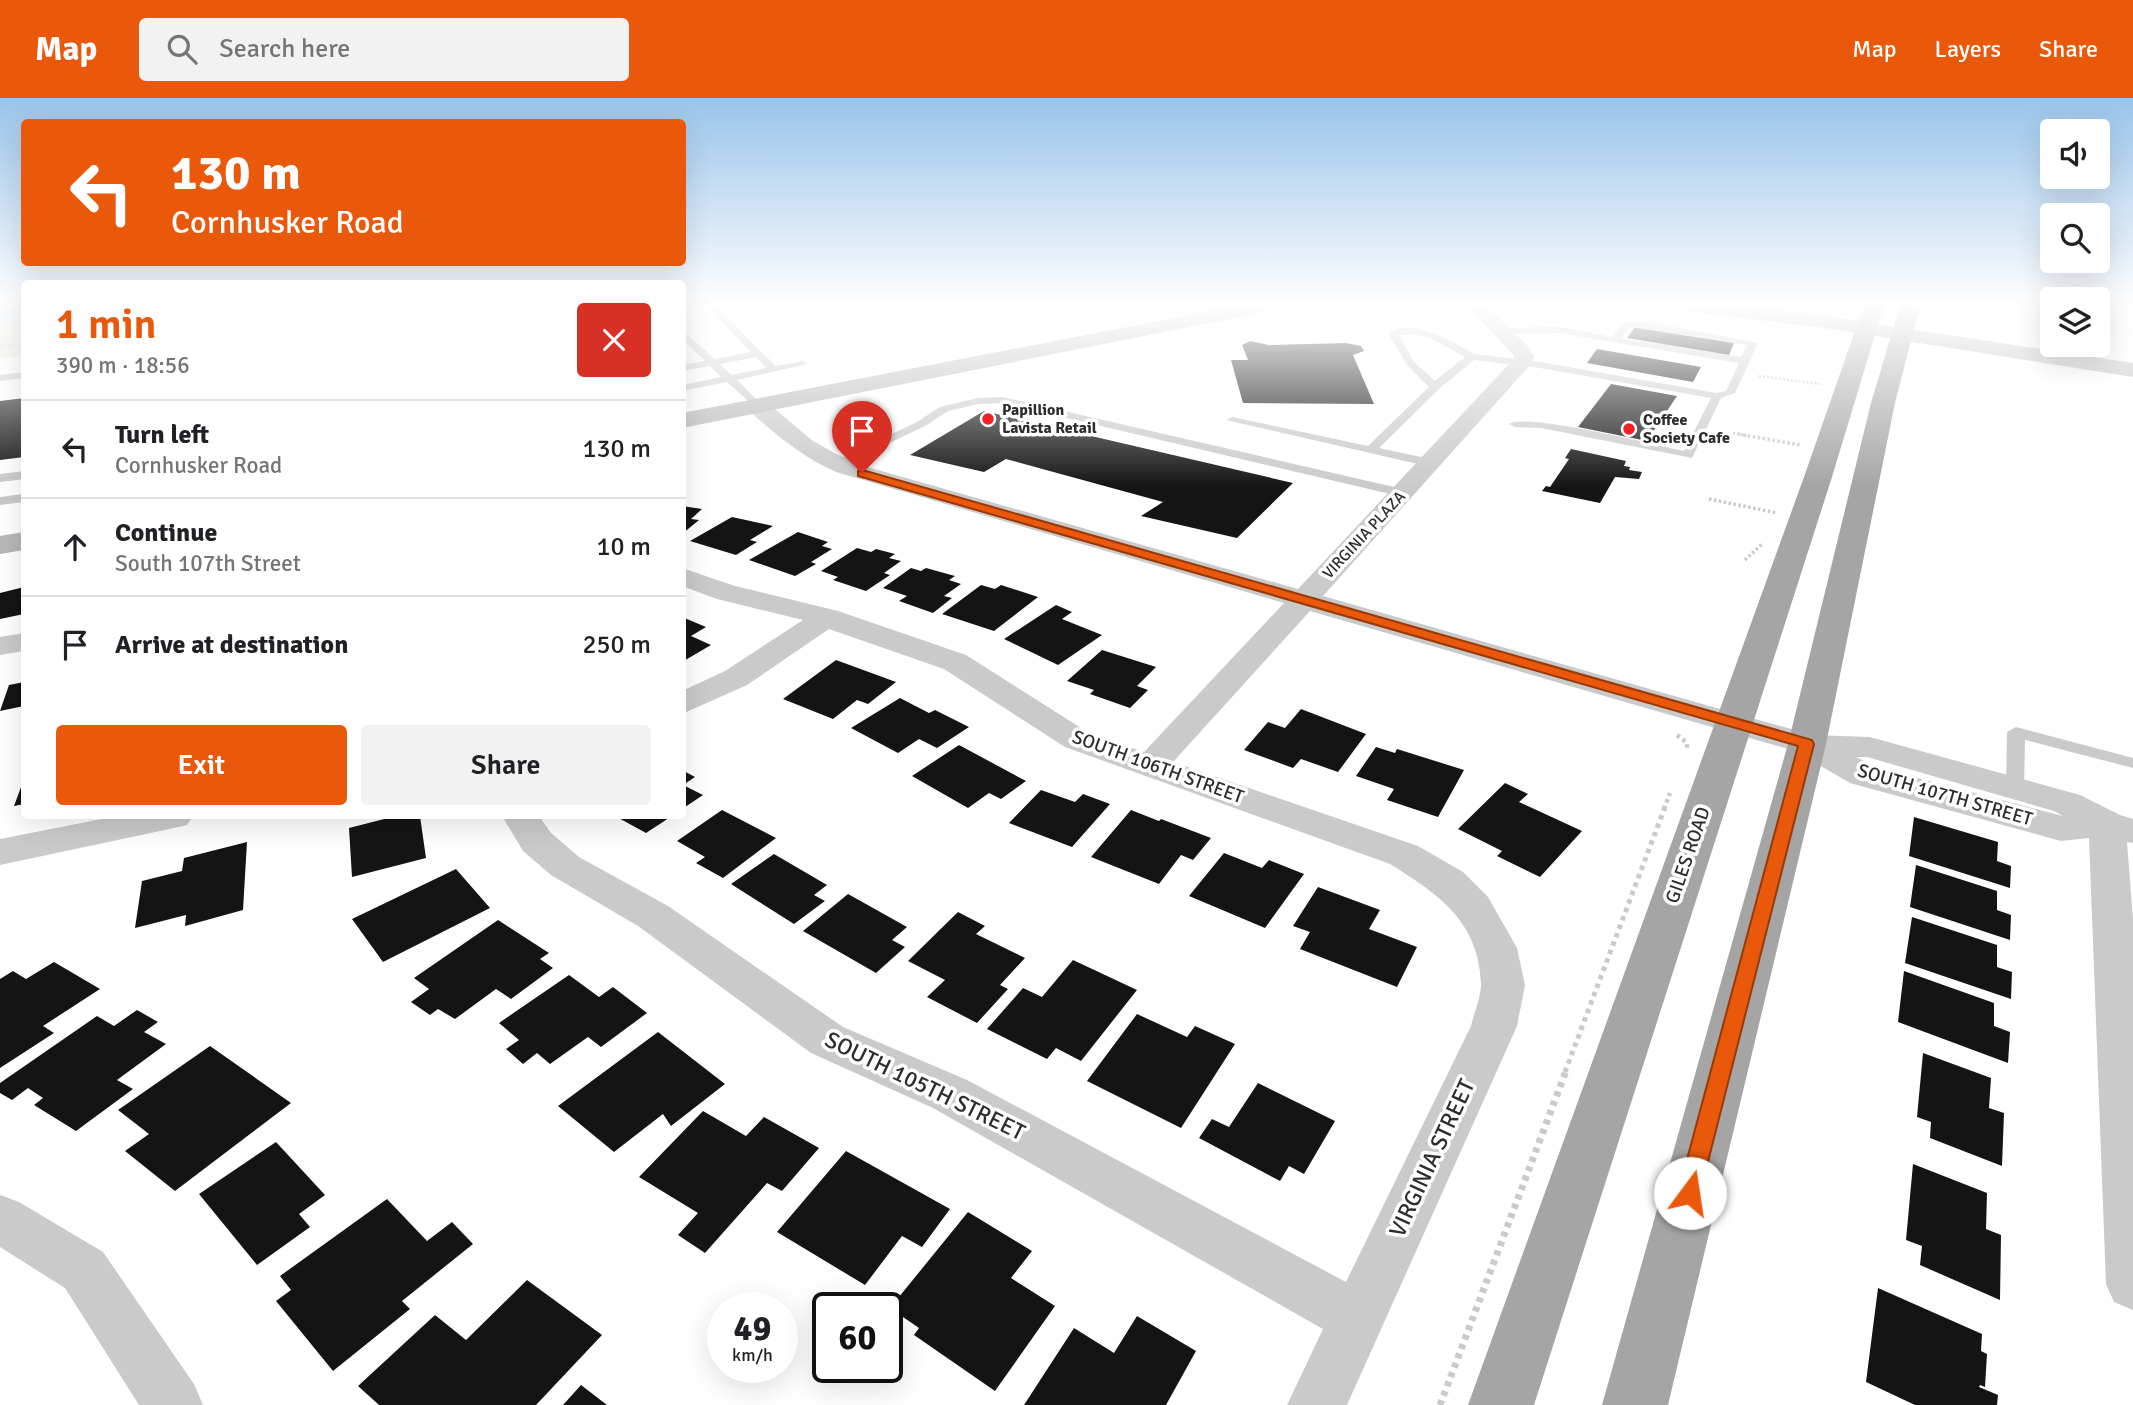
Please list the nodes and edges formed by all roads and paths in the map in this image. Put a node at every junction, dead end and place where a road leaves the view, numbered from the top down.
1 (716, 366) edge
2 (770, 366) edge
3 (793, 366) edge
4 (955, 366) edge
5 (1412, 366) edge
6 (1462, 366) edge
7 (1517, 366) edge
8 (1544, 366) edge
9 (1742, 366) edge
10 (1870, 366) edge
11 (1885, 366) edge
12 (2114, 366) edge
13 (774, 370) junction
14 (2133, 370) edge
15 (21, 375) edge
16 (1755, 375) dead end
17 (0, 378) edge
18 (729, 379) junction
19 (1809, 385) dead end
20 (1436, 386) junction
21 (686, 387) edge
22 (1717, 396) junction
23 (756, 405) junction
24 (686, 420) edge
25 (1231, 420) dead end
26 (1515, 424) dead end
27 (1733, 433) dead end
28 (1804, 446) dead end
29 (1372, 449) junction
30 (1431, 463) junction
31 (835, 464) junction
32 (21, 475) edge
33 (0, 478) edge
34 (1403, 493) junction
35 (21, 498) edge
36 (1709, 499) dead end
37 (0, 501) edge
38 (1778, 514) dead end
39 (21, 542) edge
40 (0, 545) edge
41 (686, 578) edge
42 (1305, 599) junction
43 (827, 617) junction
44 (21, 642) edge
45 (0, 646) edge
46 (686, 702) edge
47 (1672, 705) junction
48 (1733, 722) junction
49 (1807, 744) junction
50 (1682, 761) dead end
51 (2133, 763) edge
52 (1152, 765) junction
53 (1672, 787) dead end
54 (2015, 788) junction
55 (160, 819) edge
56 (523, 819) edge
57 (2120, 828) edge
58 (0, 852) edge
59 (1474, 907) joint
60 (0, 1219) edge
61 (2133, 1283) edge
62 (1357, 1318) junction
63 (173, 1405) edge
64 (1317, 1405) edge
65 (1440, 1405) edge
66 (1502, 1405) edge
67 (1635, 1405) edge

1 - 18 lane
2 - 13 lane
3 - 13 lane
4 - 23 main road
5 - 20 lane
6 - 20 lane
7 - 30 street, VIRGINIA PLAZA
8 - 22 lane
9 - 22 lane
10 - 48 main road, GILES ROAD
11 - 49 main road
12 - 14 main road
13 - 18 lane
15 - 17 lane
16 - 19 path
18 - 21 lane
18 - 23 lane
20 - 29 lane
22 - 26 lane
23 - 24 main road
23 - 31 street
25 - 29 lane
27 - 28 path
29 - 30 lane
30 - 34 street, VIRGINIA PLAZA
31 - 34 lane
31 - 42 street
32 - 33 lane
34 - 42 street, VIRGINIA PLAZA
35 - 37 lane
36 - 38 path
39 - 40 main road
41 - 43 street, SOUTH 106TH STREET
42 - 47 street
42 - 52 street, VIRGINIA PLAZA
43 - 46 street
43 - 52 street, SOUTH 106TH STREET
44 - 45 street
47 - 48 street
47 - 50 path
48 - 49 street
48 - 66 main road, GILES ROAD
49 - 54 street, SOUTH 107TH STREET
49 - 57 street, SOUTH 107TH STREET
49 - 67 main road
51 - 54 lane
52 - 59 street, SOUTH 106TH STREET
53 - 65 path
54 - 57 street, SOUTH 107TH STREET
55 - 58 street
56 - 62 street, SOUTH 105TH STREET
57 - 61 street
59 - 62 street, VIRGINIA STREET
60 - 63 street
62 - 64 street, VIRGINIA STREET

